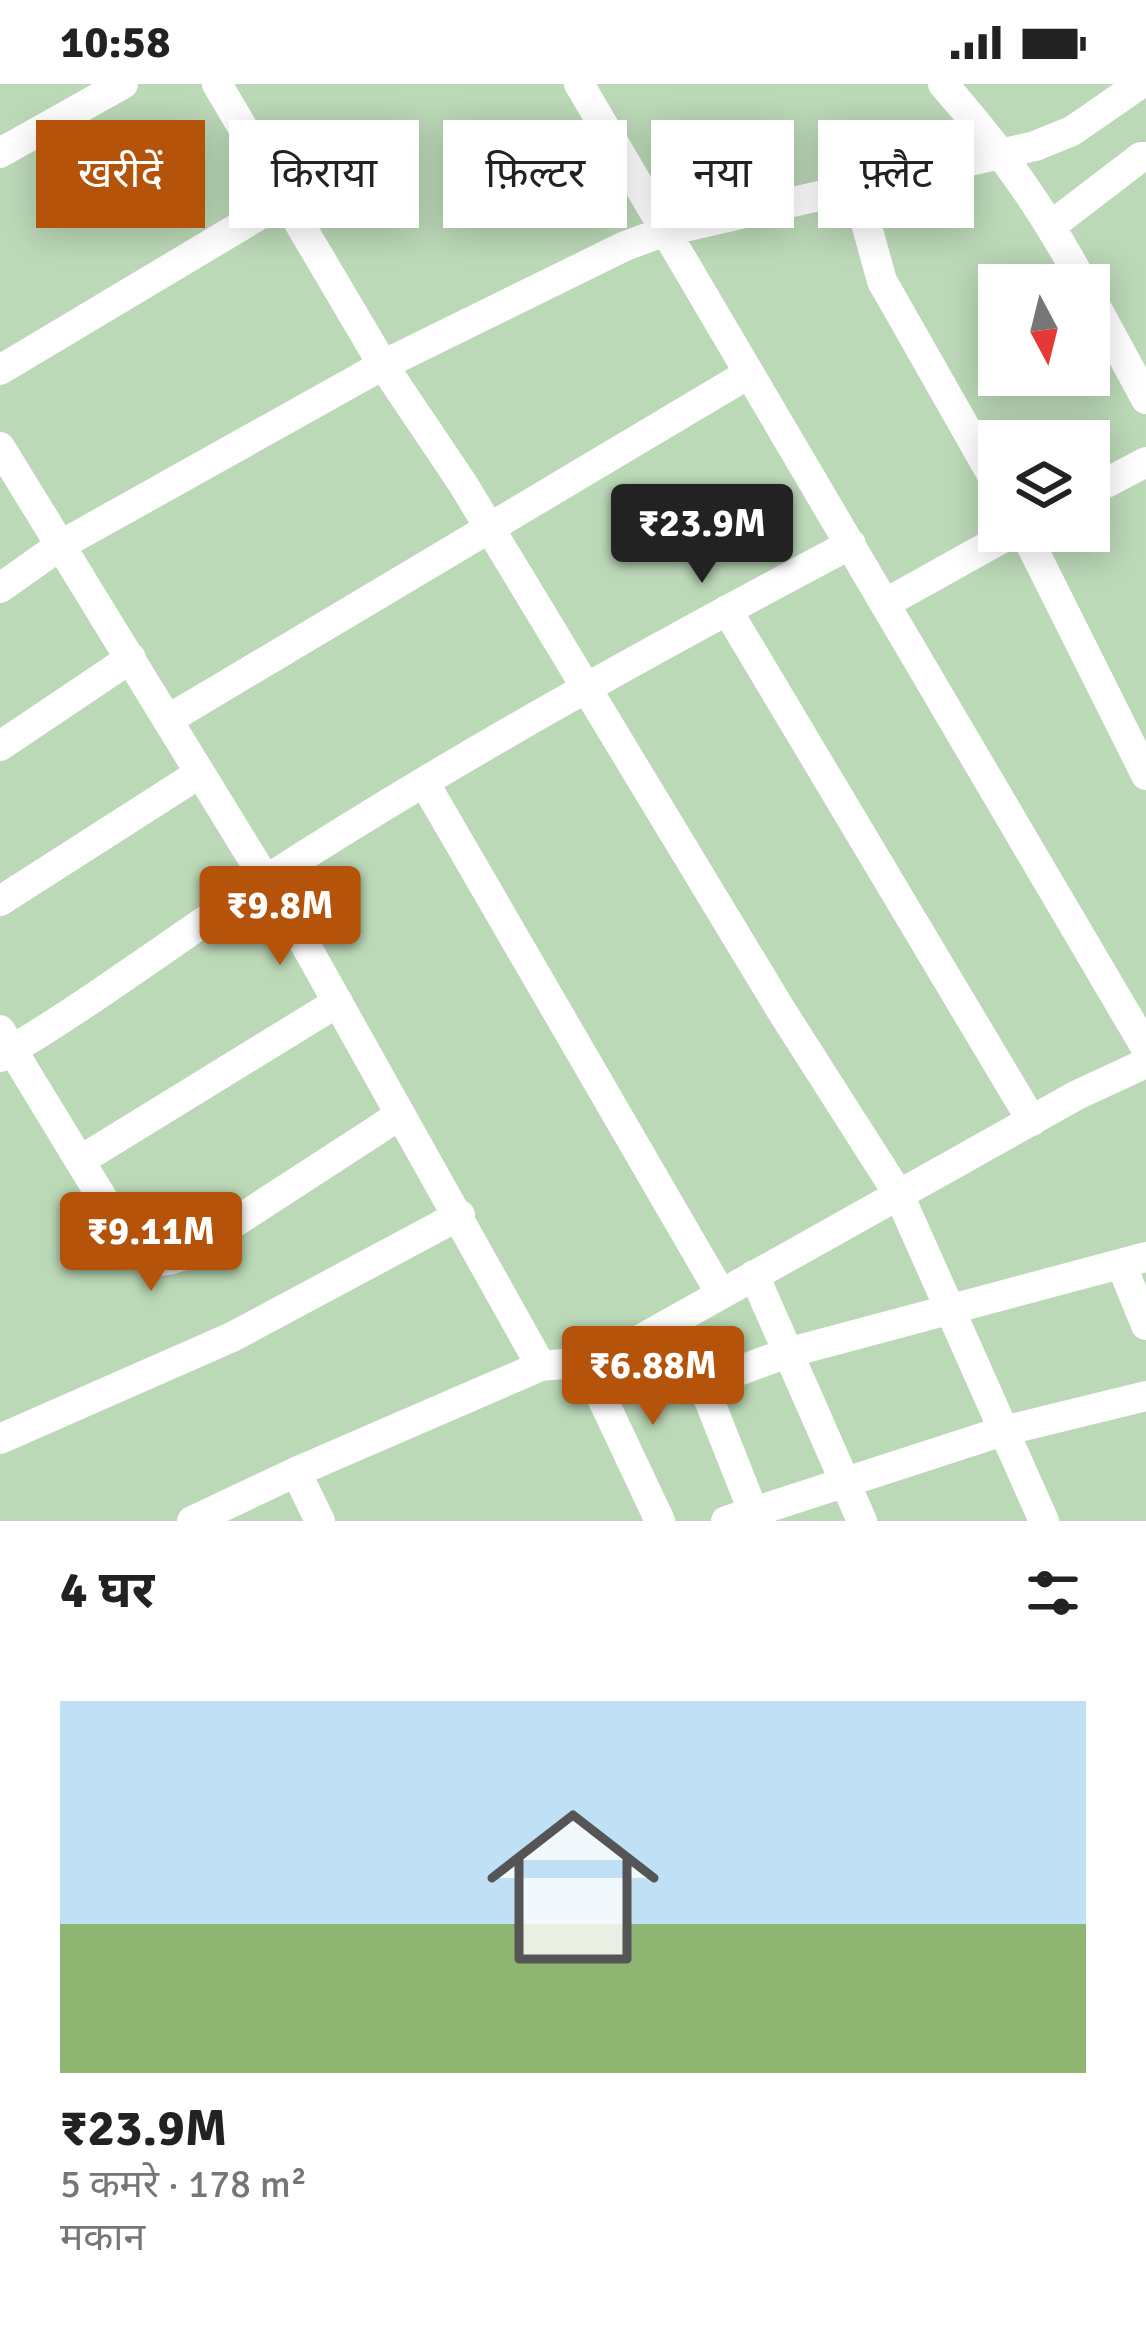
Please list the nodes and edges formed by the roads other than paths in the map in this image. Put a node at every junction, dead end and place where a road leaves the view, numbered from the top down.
1 (123, 84) edge
2 (217, 84) edge
3 (579, 84) edge
4 (943, 84) edge
5 (1140, 84) edge
6 (239, 120) edge
7 (1003, 152) junction
8 (0, 153) edge
9 (1146, 157) edge
10 (974, 159) edge
11 (818, 197) edge
12 (1052, 225) junction
13 (237, 228) edge
14 (303, 228) edge
15 (867, 228) edge
16 (663, 232) junction
17 (1073, 264) edge
18 (1110, 333) edge
19 (383, 365) junction
20 (0, 370) edge
21 (748, 374) junction
22 (1146, 399) edge
23 (0, 447) edge
24 (978, 450) edge
25 (1146, 462) edge
26 (1110, 481) edge
27 (489, 526) junction
28 (851, 544) junction
29 (61, 545) junction
30 (980, 552) edge
31 (1030, 552) edge
32 (0, 589) edge
33 (886, 603) junction
34 (727, 610) junction
35 (131, 658) junction
36 (584, 686) junction
37 (169, 719) junction
38 (0, 746) edge
39 (200, 772) junction
40 (1146, 775) edge
41 (424, 782) junction
42 (266, 880) junction
43 (0, 901) edge
44 (338, 1002) junction
45 (4, 1046) edge
46 (1146, 1048) edge
47 (1146, 1063) edge
48 (400, 1114) junction
49 (1031, 1121) junction
50 (81, 1160) junction
51 (899, 1195) junction
52 (460, 1215) junction
53 (1134, 1261) edge
54 (754, 1276) junction
55 (721, 1294) junction
56 (951, 1311) junction
57 (677, 1319) junction
58 (1146, 1325) edge
59 (787, 1353) junction
60 (585, 1362) junction
61 (541, 1366) junction
62 (703, 1384) junction
63 (1146, 1396) edge
64 (1003, 1431) junction
65 (0, 1439) edge
66 (296, 1472) junction
67 (844, 1483) junction
68 (746, 1519) edge
69 (192, 1521) edge
70 (320, 1521) edge
71 (660, 1521) edge
72 (862, 1521) edge
73 (1044, 1521) edge

1 - 8 street
2 - 6 street
3 - 16 street
4 - 7 street
5 - 7 street
7 - 10 street
7 - 12 street
9 - 12 street
11 - 16 street
12 - 17 street
13 - 20 street
14 - 19 street
15 - 24 street
16 - 19 street
16 - 21 street
18 - 22 street
19 - 27 street
19 - 29 street
21 - 27 street
21 - 28 street
23 - 29 street
25 - 26 street
27 - 36 street
27 - 37 street
28 - 33 street
28 - 34 street
29 - 32 street
29 - 35 street
30 - 33 street
31 - 40 street
33 - 46 street
34 - 36 street
34 - 49 street
35 - 37 street
35 - 38 street
36 - 41 street
36 - 51 street
37 - 39 street
39 - 42 street
39 - 43 street
41 - 42 street
41 - 55 street
42 - 44 street
42 - 45 street
44 - 48 street
44 - 50 street
45 - 50 street
47 - 49 street
48 - 50 street
48 - 52 street
49 - 51 street
51 - 54 street
51 - 56 street
52 - 61 street
52 - 65 street
53 - 56 street
53 - 58 street
54 - 55 street
54 - 59 street
55 - 57 street
56 - 59 street
56 - 64 street
57 - 60 street
57 - 62 street
59 - 62 street
59 - 67 street
60 - 61 street
60 - 71 street
61 - 66 street
62 - 68 street
63 - 64 street
64 - 67 street
64 - 73 street
66 - 69 street
66 - 70 street
67 - 68 street
67 - 72 street

